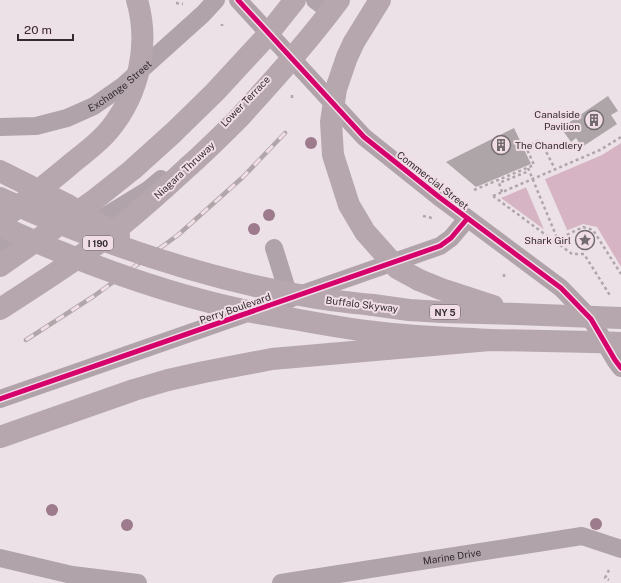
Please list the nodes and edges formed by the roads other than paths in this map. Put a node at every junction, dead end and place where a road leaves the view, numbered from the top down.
1 (137, 0) edge
2 (216, 0) edge
3 (238, 0) edge
4 (295, 0) edge
5 (380, 0) edge
6 (326, 1) edge
7 (287, 55) junction
8 (0, 127) edge
9 (0, 171) edge
10 (0, 198) edge
11 (467, 219) junction
12 (0, 221) edge
13 (0, 226) edge
14 (0, 243) edge
15 (274, 248) dead end
16 (164, 261) junction
17 (0, 266) edge
18 (290, 298) junction
19 (0, 309) edge
20 (617, 309) edge
21 (517, 314) junction
22 (490, 340) junction
23 (621, 343) edge
24 (621, 368) edge
25 (0, 399) edge
26 (0, 437) edge
27 (621, 548) edge
28 (0, 558) edge
29 (138, 583) edge
30 (281, 583) edge

1 - 12 highway, bridge
2 - 8 street, Exchange Street
3 - 7 street, Commercial Street
4 - 17 highway, bridge
5 - 21 highway, bridge
6 - 7 street, Lower Terrace
6 - 19 highway, Niagara Thruway / I 190, bridge
7 - 11 street, Commercial Street
7 - 14 street, Lower Terrace
9 - 16 highway, bridge
10 - 16 highway, Buffalo Skyway / NY 5, bridge
11 - 18 street, Perry Boulevard
11 - 24 street, Commercial Street
13 - 22 highway, bridge
15 - 18 street
16 - 21 highway, Buffalo Skyway / NY 5, bridge
18 - 25 street, Perry Boulevard
20 - 21 highway, Buffalo Skyway / NY 5, bridge
22 - 23 highway, bridge
22 - 26 highway, bridge
27 - 30 street, Marine Drive
28 - 29 street

